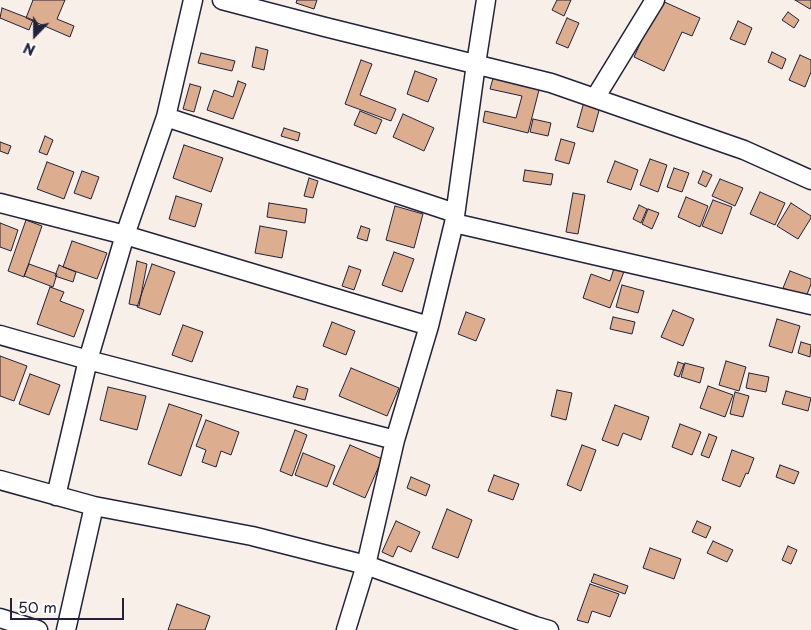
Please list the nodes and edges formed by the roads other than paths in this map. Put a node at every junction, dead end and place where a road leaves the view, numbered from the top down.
1 (193, 0) edge
2 (222, 0) edge
3 (486, 0) edge
4 (655, 0) edge
5 (476, 64) junction
6 (595, 98) junction
7 (166, 117) junction
8 (811, 180) edge
9 (0, 203) edge
10 (454, 218) junction
11 (125, 234) junction
12 (811, 305) edge
13 (429, 326) junction
14 (0, 335) edge
15 (88, 360) junction
16 (395, 440) junction
17 (0, 480) edge
18 (56, 496) junction
19 (94, 506) junction
20 (366, 565) junction
21 (0, 618) edge
22 (38, 630) edge
23 (66, 630) edge
24 (346, 630) edge
25 (549, 630) edge

1 - 7 street
2 - 5 street
3 - 5 street
4 - 6 street
5 - 6 street
5 - 10 street
6 - 8 street
7 - 10 street
7 - 11 street
9 - 11 street
10 - 12 street
10 - 13 street
11 - 13 street
11 - 15 street
13 - 16 street
14 - 15 street
15 - 16 street
15 - 18 street
16 - 20 street
17 - 18 street
18 - 19 street
19 - 20 street
19 - 23 street
20 - 24 street
20 - 25 street
21 - 22 street

